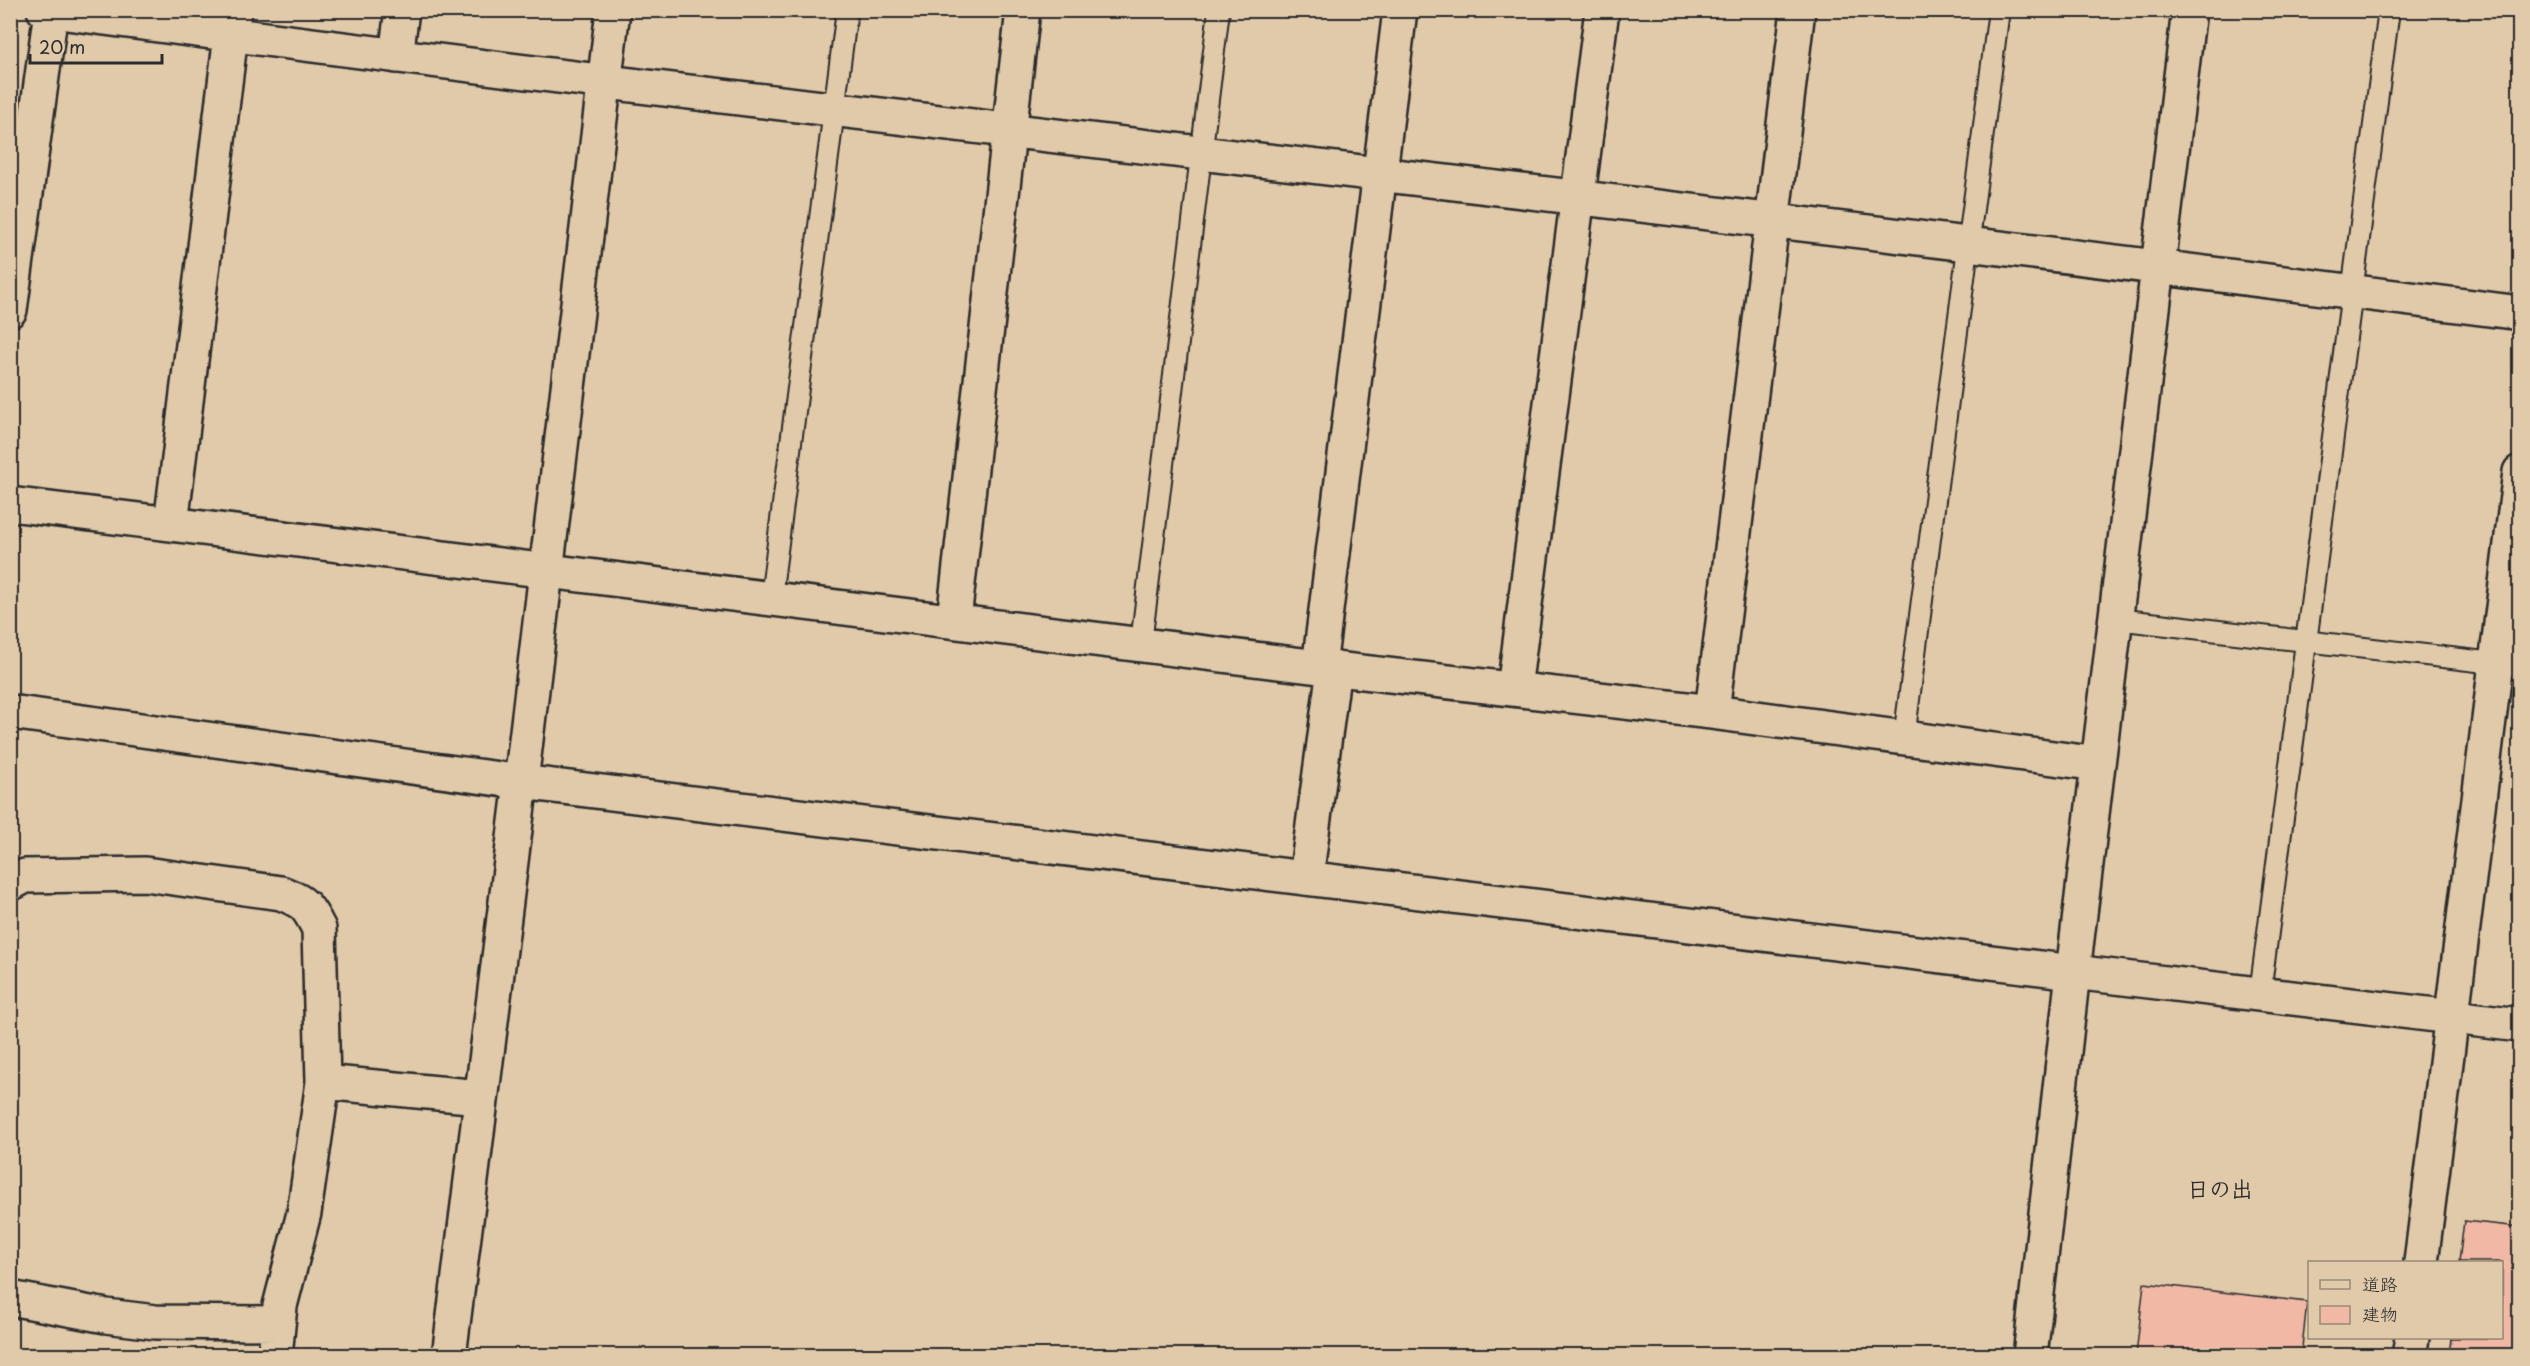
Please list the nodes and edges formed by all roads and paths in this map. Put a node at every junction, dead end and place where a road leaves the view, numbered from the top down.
1 (402, 10) edge
2 (613, 10) edge
3 (847, 10) edge
4 (1023, 10) edge
5 (1219, 10) edge
6 (1400, 10) edge
7 (1602, 10) edge
8 (1797, 10) edge
9 (1999, 10) edge
10 (2190, 10) edge
11 (2389, 10) edge
12 (47, 11) edge
13 (232, 23) edge
14 (396, 56) junction
15 (605, 83) junction
16 (834, 110) junction
17 (1009, 130) junction
18 (1201, 154) junction
19 (1380, 175) junction
20 (1578, 198) junction
21 (1772, 221) junction
22 (1969, 244) junction
23 (2159, 267) junction
24 (2352, 291) junction
25 (10, 310) edge
26 (2520, 313) edge
27 (2520, 472) edge
28 (10, 504) edge
29 (171, 524) junction
30 (545, 569) junction
31 (771, 597) junction
32 (2116, 619) junction
33 (954, 620) junction
34 (2306, 641) junction
35 (1140, 643) junction
36 (2508, 665) edge
37 (1326, 668) junction
38 (1514, 689) junction
39 (10, 712) edge
40 (1712, 712) junction
41 (1904, 738) junction
42 (2098, 764) junction
43 (520, 782) junction
44 (1306, 878) junction
45 (10, 884) edge
46 (2073, 972) junction
47 (2260, 993) junction
48 (2453, 1016) junction
49 (2520, 1025) edge
50 (323, 1083) junction
51 (480, 1097) junction
52 (2421, 1261) edge
53 (10, 1298) edge
54 (278, 1323) junction
55 (2412, 1339) edge
56 (275, 1356) edge
57 (448, 1356) edge
58 (2030, 1356) edge
59 (2409, 1356) edge

1 - 14 street
2 - 15 street
3 - 16 lane
4 - 17 street
5 - 18 lane
6 - 19 street
7 - 20 street
8 - 21 street
9 - 22 lane
10 - 23 street
11 - 24 lane
12 - 13 street
12 - 25 street
13 - 14 street
13 - 29 street
14 - 15 street
15 - 16 street
15 - 30 street
16 - 17 street
16 - 31 lane
17 - 18 street
17 - 33 street
18 - 19 street
18 - 35 lane
19 - 20 street
19 - 37 street
20 - 21 street
20 - 38 street
21 - 22 street
21 - 40 street
22 - 23 street
22 - 41 lane
23 - 24 street
23 - 32 street
24 - 26 street
24 - 34 lane
27 - 36 street
28 - 29 street
29 - 30 street
30 - 31 street
30 - 43 street
31 - 33 street
32 - 34 lane
32 - 42 street
33 - 35 street
34 - 36 lane
34 - 47 lane
35 - 37 street
36 - 48 street
37 - 38 street
37 - 44 street
38 - 40 street
39 - 43 street
40 - 41 street
41 - 42 street
42 - 46 street
43 - 44 street
43 - 51 street
44 - 46 street
45 - 50 street
46 - 47 street
46 - 58 street
47 - 48 street
48 - 49 street
48 - 52 street
50 - 51 street
50 - 54 street
51 - 57 street
53 - 54 street
54 - 56 street
55 - 59 street

